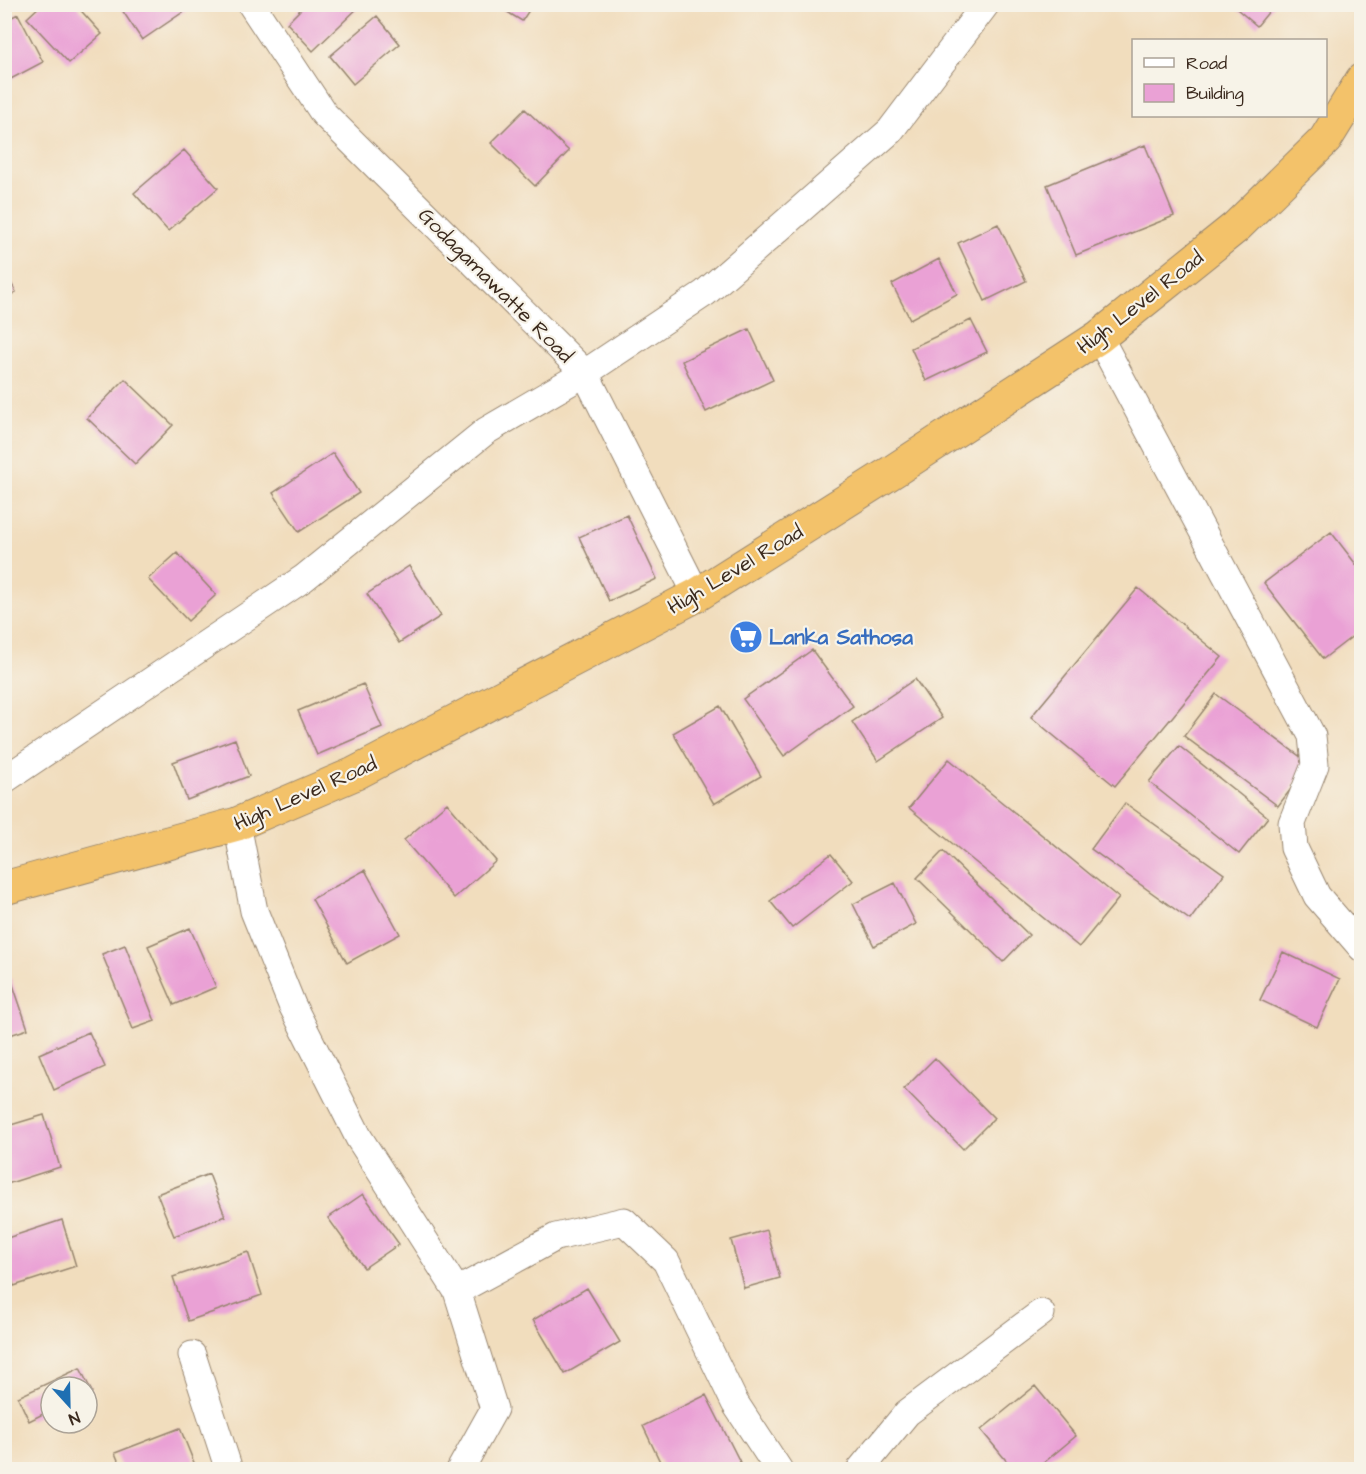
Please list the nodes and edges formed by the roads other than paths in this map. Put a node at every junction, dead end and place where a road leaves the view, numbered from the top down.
1 (251, 4) edge
2 (986, 4) edge
3 (1362, 80) edge
4 (1099, 337) junction
5 (585, 373) junction
6 (697, 596) junction
7 (4, 780) edge
8 (237, 824) junction
9 (4, 888) edge
10 (1362, 948) edge
11 (457, 1291) junction
12 (1041, 1313) dead end
13 (192, 1355) dead end
14 (229, 1470) edge
15 (460, 1470) edge
16 (779, 1470) edge
17 (860, 1470) edge

1 - 5 street, Godagamawatte Road
2 - 5 street
3 - 4 highway, High Level Road
4 - 6 highway, High Level Road
4 - 10 street
5 - 6 street, Godagamawatte Road
5 - 7 street
6 - 8 highway, High Level Road
8 - 9 highway, High Level Road
8 - 11 street
11 - 15 street
11 - 16 street
12 - 17 street
13 - 14 street

